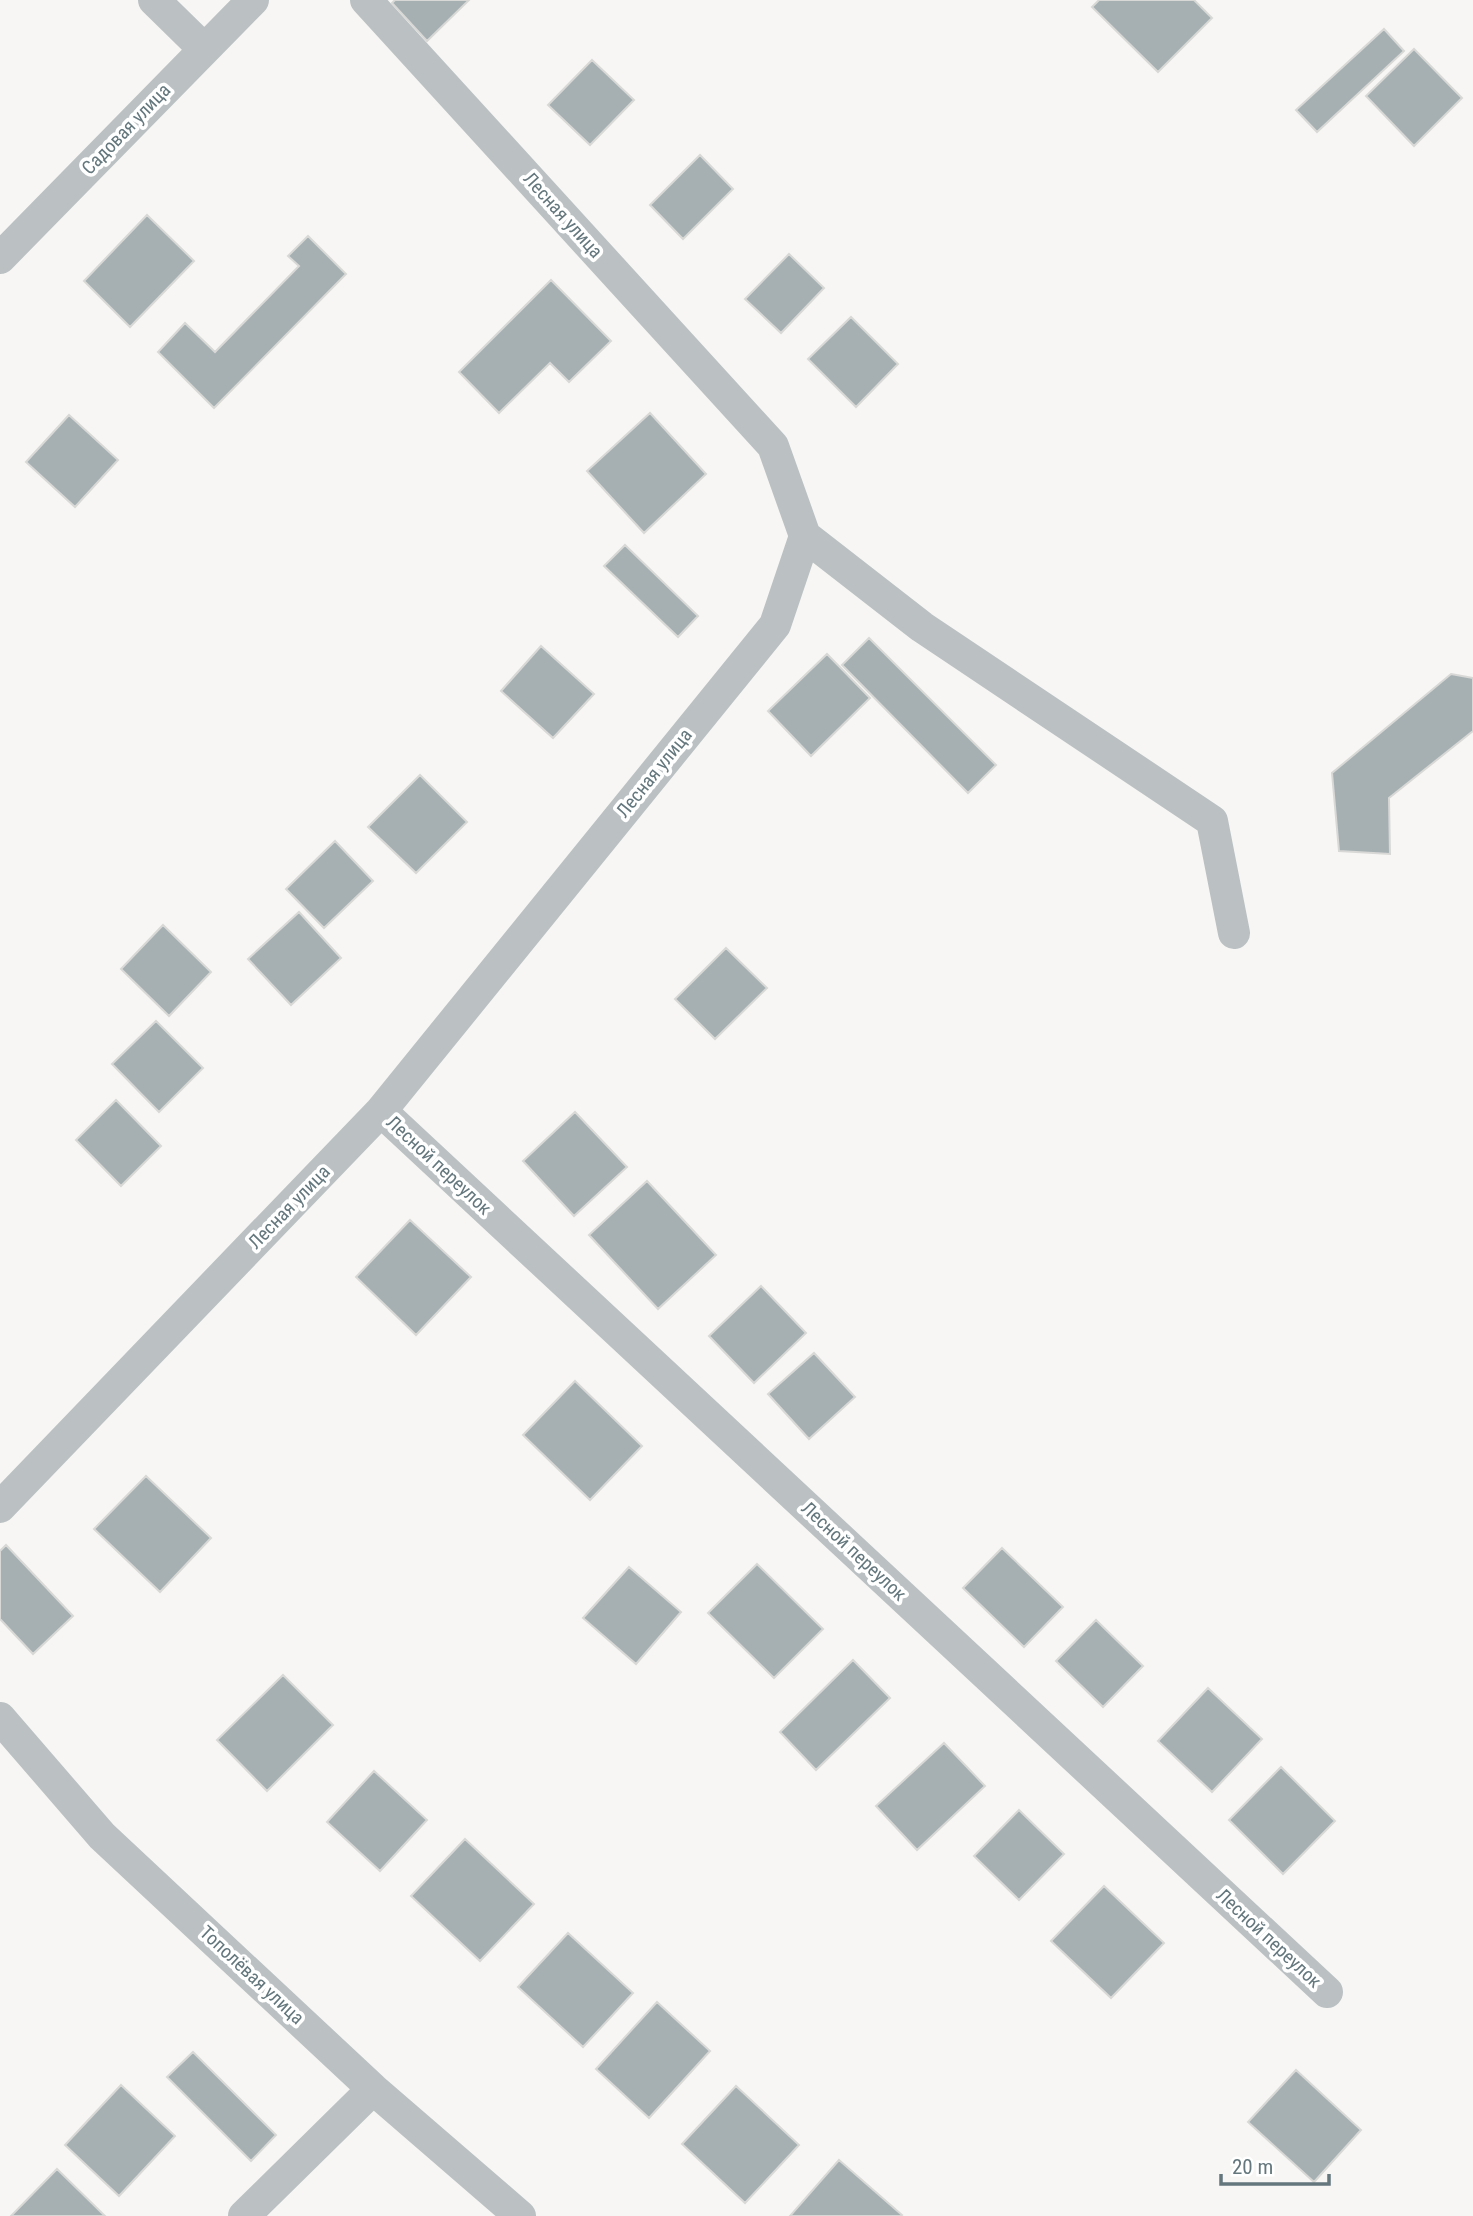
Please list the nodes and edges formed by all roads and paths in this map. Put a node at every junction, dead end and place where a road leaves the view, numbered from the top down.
1 (154, 0) edge
2 (253, 0) edge
3 (366, 0) edge
4 (204, 49) junction
5 (0, 258) edge
6 (805, 536) junction
7 (1234, 933) dead end
8 (381, 1111) junction
9 (0, 1507) edge
10 (0, 1718) edge
11 (1327, 1992) dead end
12 (373, 2089) junction
13 (244, 2216) edge
14 (520, 2216) edge

1 - 4 street
2 - 4 street, Садовая улица
3 - 6 street, Лесная улица
4 - 5 street, Садовая улица
6 - 7 street
6 - 8 street, Лесная улица
8 - 9 street, Лесная улица
8 - 11 street, Лесной переулок
10 - 12 street, Тополёвая улица
12 - 13 street
12 - 14 street, Тополёвая улица

